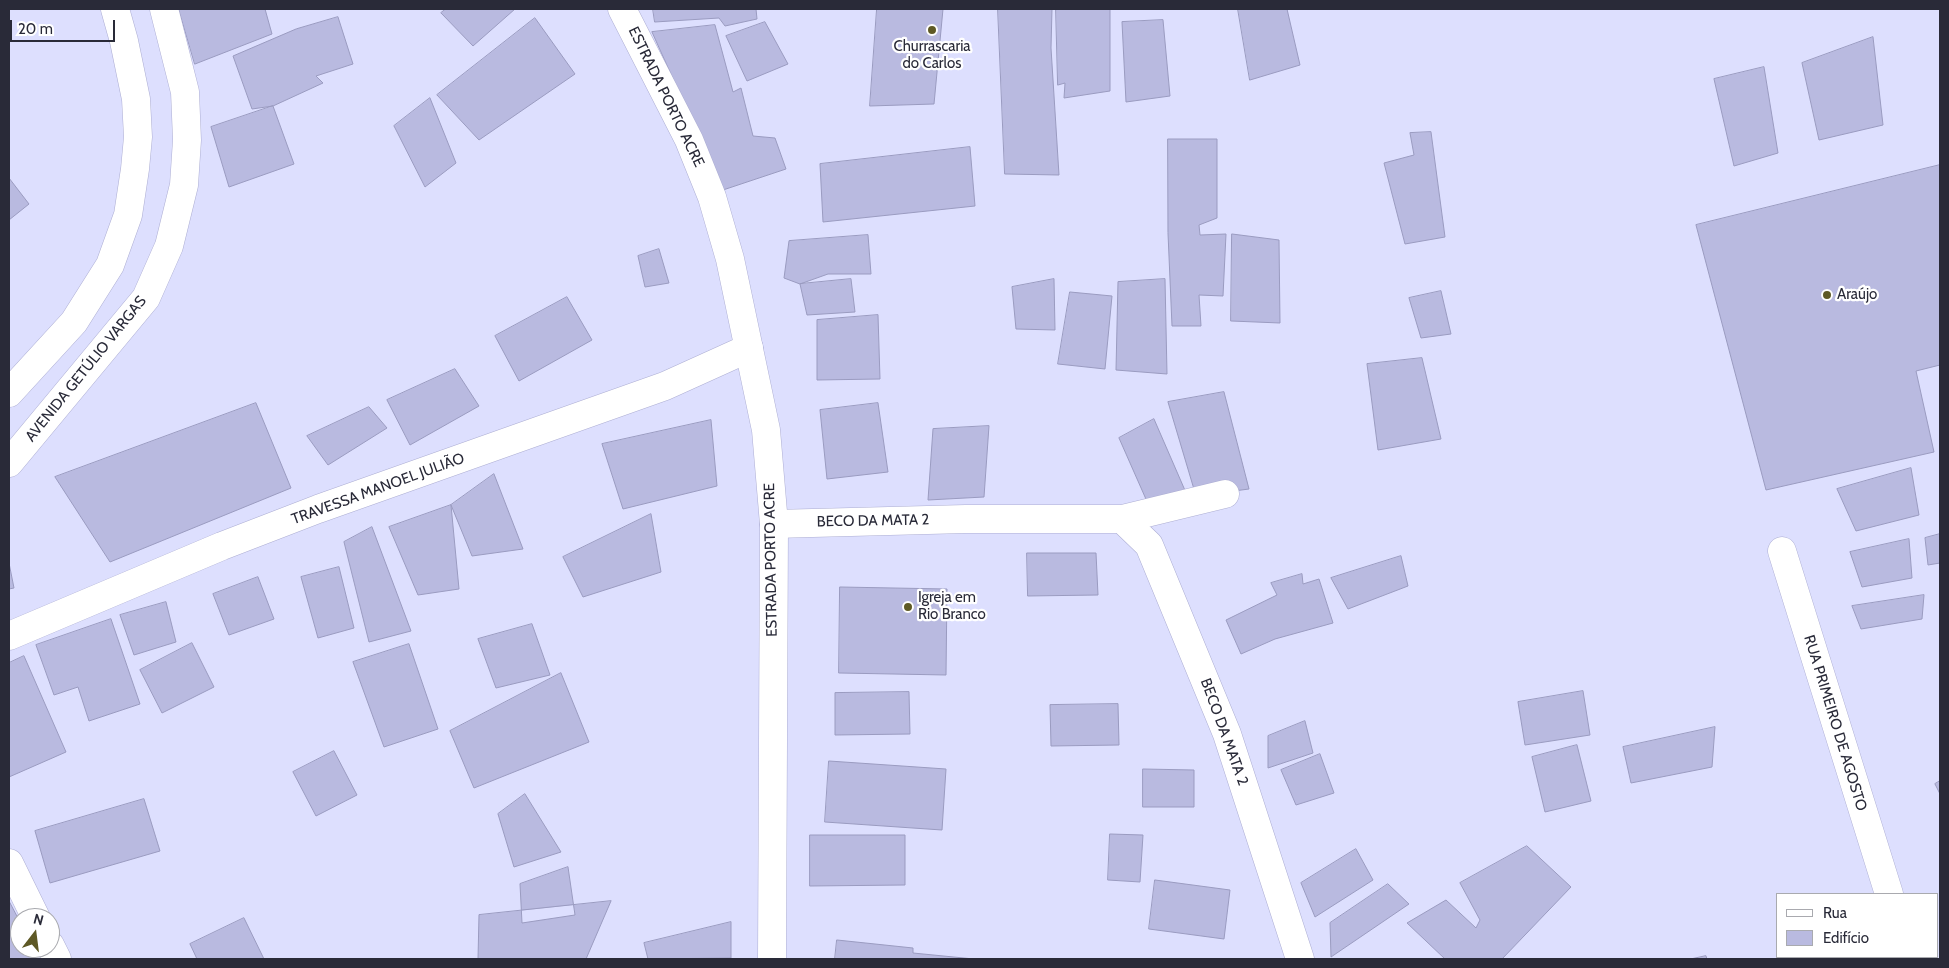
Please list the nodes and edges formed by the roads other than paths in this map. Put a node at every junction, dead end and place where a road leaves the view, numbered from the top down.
1 (115, 9) edge
2 (164, 9) edge
3 (622, 9) edge
4 (749, 348) junction
5 (9, 394) edge
6 (9, 463) edge
7 (1225, 494) dead end
8 (1122, 519) junction
9 (774, 524) junction
10 (1782, 551) dead end
11 (9, 636) edge
12 (9, 863) edge
13 (1889, 893) edge
14 (31, 908) edge
15 (772, 959) edge
16 (1300, 959) edge

1 - 5 street
2 - 6 street, AVENIDA GETÚLIO VARGAS
3 - 4 street, ESTRADA PORTO ACRE
4 - 9 street, ESTRADA PORTO ACRE
4 - 11 street, TRAVESSA MANOEL JULIÃO
7 - 8 street, BECO DA MATA 2
8 - 9 street, BECO DA MATA 2
8 - 16 street, BECO DA MATA 2
9 - 15 street, ESTRADA PORTO ACRE
10 - 13 street, RUA PRIMEIRO DE AGOSTO
12 - 14 street

